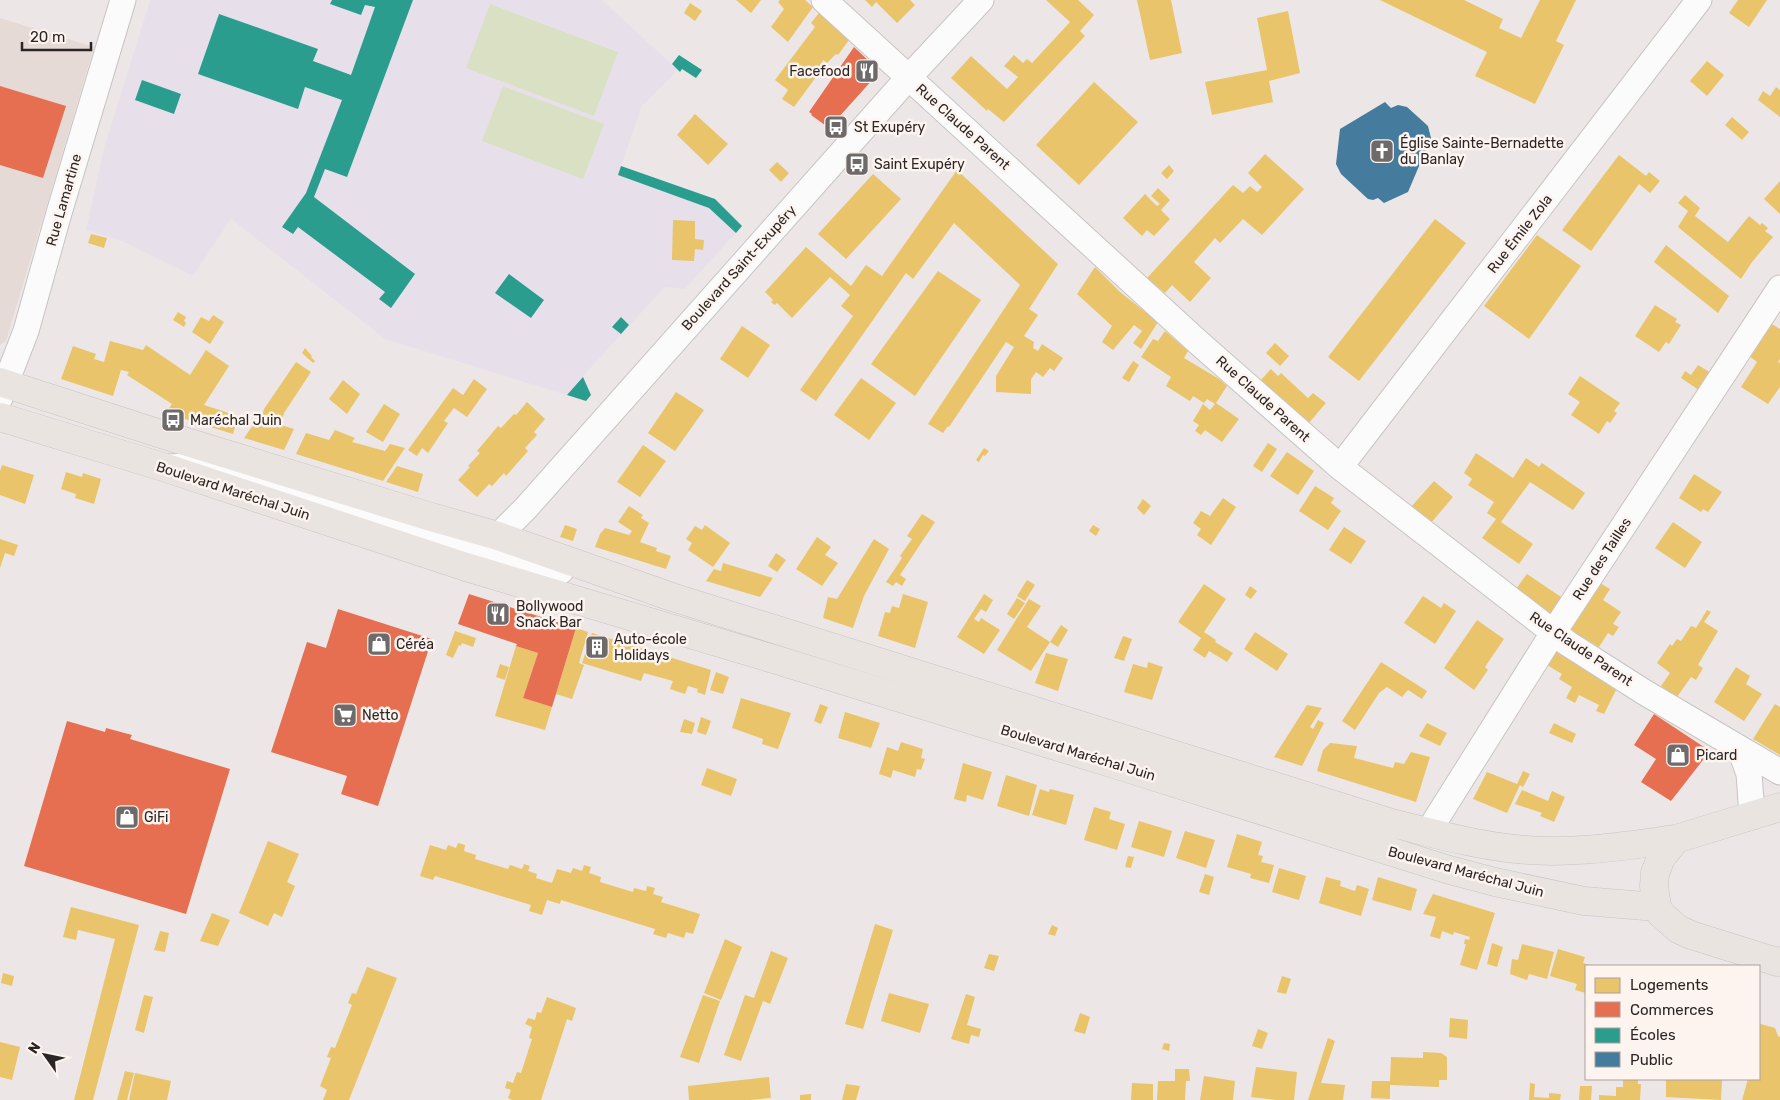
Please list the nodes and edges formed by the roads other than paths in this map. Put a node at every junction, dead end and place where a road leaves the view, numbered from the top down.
1 (123, 0) edge
2 (824, 0) edge
3 (981, 0) edge
4 (1699, 0) edge
5 (909, 78) junction
6 (1780, 288) edge
7 (1, 388) edge
8 (0, 412) edge
9 (0, 417) edge
10 (162, 434) junction
11 (163, 467) junction
12 (1340, 467) junction
13 (501, 556) junction
14 (1553, 633) junction
15 (1740, 749) junction
16 (1780, 772) edge
17 (1780, 806) edge
18 (1752, 815) junction
19 (1428, 832) junction
20 (1676, 839) junction
21 (1657, 907) junction
22 (1780, 961) edge

1 - 7 street, Rue Lamartine
2 - 5 street, Rue Claude Parent
3 - 5 street, Boulevard Saint-Exupéry
4 - 12 street, Rue Émile Zola
5 - 12 street, Rue Claude Parent
5 - 13 street, Boulevard Saint-Exupéry
6 - 14 street, Rue des Tailles
7 - 10 main road, Boulevard Maréchal Juin
8 - 10 street, Boulevard Maréchal Juin
9 - 11 main road, Boulevard Maréchal Juin
10 - 13 main road, Boulevard Maréchal Juin
11 - 13 street
11 - 13 main road, Boulevard Maréchal Juin
12 - 14 street, Rue Claude Parent
13 - 19 main road, Boulevard Maréchal Juin
13 - 21 main road, Boulevard Maréchal Juin
14 - 15 street, Rue Claude Parent
14 - 19 street, Rue des Tailles
15 - 16 street, Rue Claude Parent
15 - 18 street
17 - 18 main road, Boulevard Maréchal Juin
18 - 20 main road, Boulevard Maréchal Juin
19 - 20 main road, Boulevard Maréchal Juin
20 - 21 main road
21 - 22 main road

